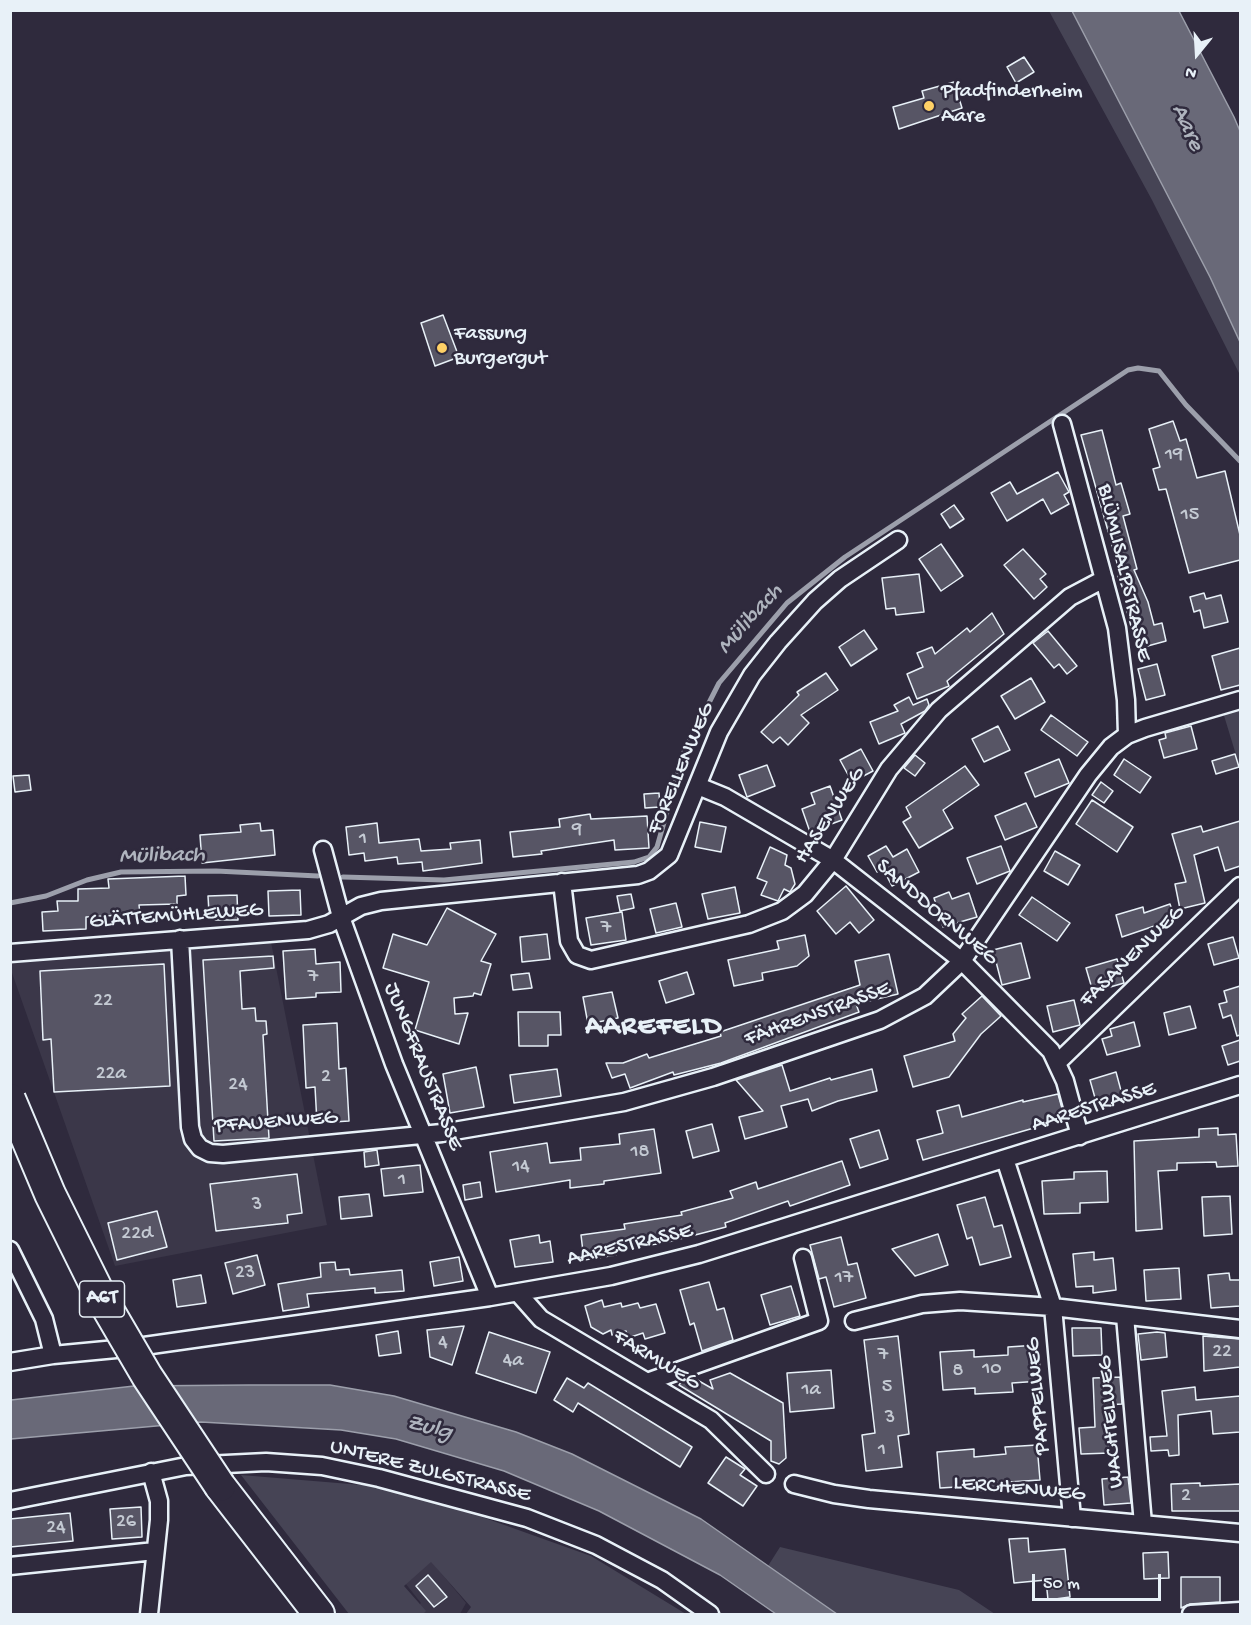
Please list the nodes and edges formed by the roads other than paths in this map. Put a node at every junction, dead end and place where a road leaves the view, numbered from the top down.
1 (1062, 424) dead end
2 (898, 540) dead end
3 (1104, 579) junction
4 (1240, 700) edge
5 (1127, 735) junction
6 (698, 786) junction
7 (323, 850) dead end
8 (833, 860) junction
9 (562, 882) junction
10 (1240, 886) edge
11 (341, 917) junction
12 (180, 939) junction
13 (10, 953) edge
14 (962, 961) junction
15 (1058, 1062) junction
16 (1240, 1085) edge
17 (10, 1099) edge
18 (424, 1134) junction
19 (1080, 1136) junction
20 (1005, 1159) junction
21 (10, 1250) edge
22 (803, 1258) dead end
23 (518, 1293) junction
24 (490, 1297) junction
25 (1053, 1307) junction
26 (1125, 1316) junction
27 (854, 1321) dead end
28 (1240, 1329) edge
29 (53, 1354) junction
30 (10, 1362) edge
31 (647, 1382) junction
32 (150, 1472) junction
33 (766, 1474) dead end
34 (794, 1484) dead end
35 (10, 1501) edge
36 (1072, 1518) junction
37 (1143, 1524) junction
38 (1240, 1533) edge
39 (155, 1551) junction
40 (10, 1566) edge
41 (1240, 1611) edge
42 (149, 1614) edge
43 (319, 1614) edge
44 (710, 1614) edge
45 (1191, 1614) edge

1 - 3 street, BLÜMLISALPSTRASSE
2 - 6 street, FORELLENWEG
3 - 5 street, BLÜMLISALPSTRASSE
3 - 8 street, HASENWEG
4 - 5 street, FÄHRENSTRASSE
5 - 14 street, FÄHRENSTRASSE
6 - 8 street, SANDDORNWEG
6 - 9 street, FORELLENWEG
7 - 11 street, JUNGFRAUSTRASSE
8 - 9 street, HASENWEG
8 - 14 street, SANDDORNWEG
9 - 11 street, FORELLENWEG
10 - 15 street, FASANENWEG
11 - 12 street, GLÄTTEMÜHLEWEG
11 - 18 street, JUNGFRAUSTRASSE
12 - 13 street, GLÄTTEMÜHLEWEG
12 - 18 street, PFAUENWEG
14 - 15 street, SANDDORNWEG
14 - 18 street, FÄHRENSTRASSE
15 - 19 street, SANDDORNWEG
16 - 19 street, AARESTRASSE
17 - 43 highway, A6T, bridge
18 - 24 street, JUNGFRAUSTRASSE
19 - 20 street, AARESTRASSE
20 - 23 street, AARESTRASSE
20 - 25 street, PAPPELWEG
21 - 29 street
22 - 31 street
23 - 24 street, AARESTRASSE
23 - 31 street, FARMWEG
24 - 29 street, AARESTRASSE
25 - 26 street, PAPPELWEG
25 - 27 street, PAPPELWEG
25 - 36 street, PAPPELWEG
26 - 28 street, PAPPELWEG
26 - 37 street, WACHTELWEG
29 - 30 street, AARESTRASSE
31 - 33 street, FARMWEG
32 - 35 street, UNTERE ZULGSTRASSE
32 - 39 street
32 - 44 street, UNTERE ZULGSTRASSE
34 - 36 street, LERCHENWEG
36 - 37 street, LERCHENWEG
37 - 38 street, LERCHENWEG
39 - 40 street
39 - 42 street
41 - 45 street

